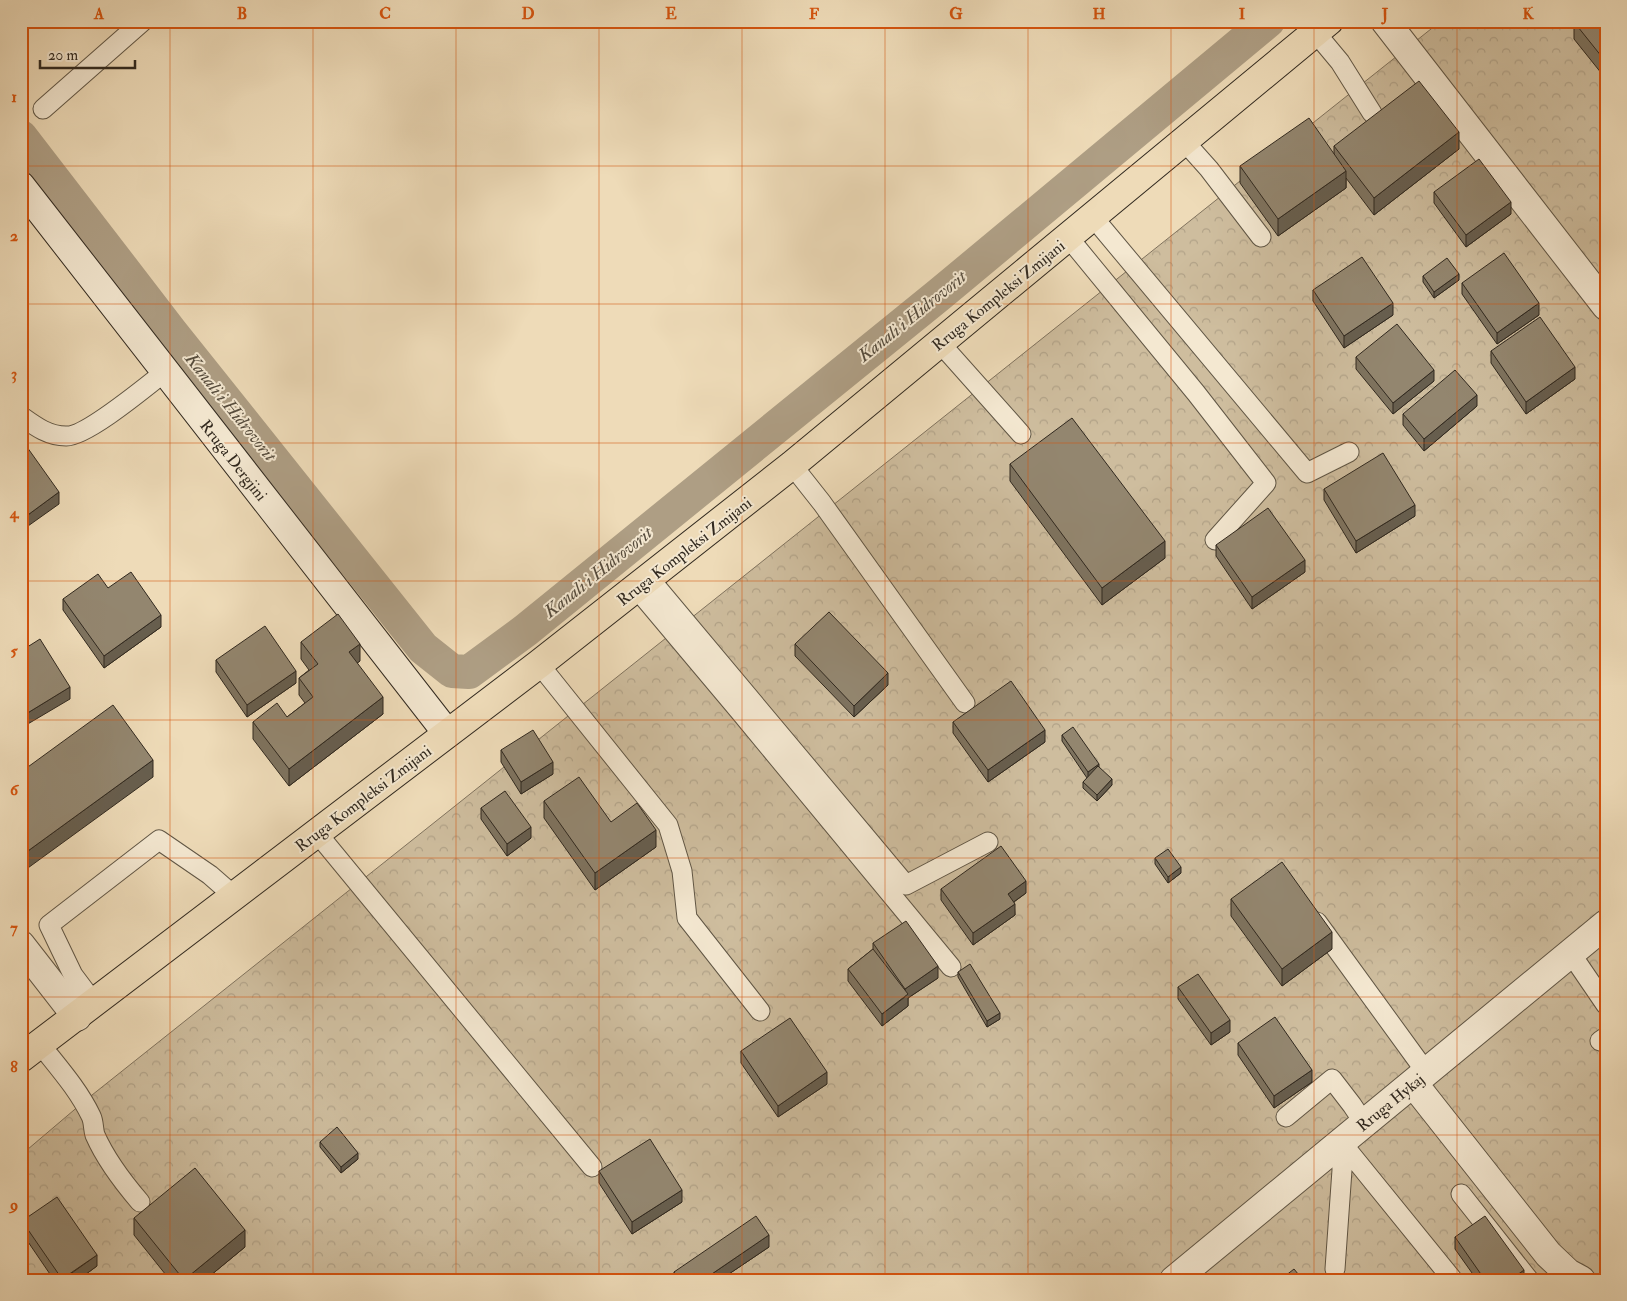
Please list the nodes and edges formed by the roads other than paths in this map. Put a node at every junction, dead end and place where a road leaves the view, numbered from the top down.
1 (143, 21) edge
2 (1385, 21) edge
3 (1322, 27) edge
4 (43, 109) dead end
5 (1372, 113) dead end
6 (1184, 141) junction
7 (21, 186) edge
8 (1093, 217) junction
9 (1068, 237) junction
10 (1261, 237) dead end
11 (1606, 306) edge
12 (940, 343) junction
13 (166, 371) junction
14 (21, 416) edge
15 (1021, 434) dead end
16 (1350, 452) dead end
17 (792, 465) junction
18 (1214, 540) dead end
19 (642, 583) junction
20 (539, 664) junction
21 (965, 703) dead end
22 (448, 733) junction
23 (317, 833) junction
24 (988, 842) dead end
25 (234, 896) junction
26 (1308, 910) edge
27 (1603, 932) edge
28 (21, 945) edge
29 (1568, 955) junction
30 (951, 967) dead end
31 (1606, 1005) edge
32 (85, 1010) junction
33 (760, 1011) dead end
34 (30, 1051) edge
35 (1419, 1078) junction
36 (1286, 1118) dead end
37 (1364, 1123) junction
38 (1341, 1142) junction
39 (592, 1167) dead end
40 (1461, 1194) dead end
41 (140, 1202) dead end
42 (1335, 1269) dead end
43 (1572, 1278) edge
44 (1174, 1280) edge
45 (1453, 1280) edge
46 (1529, 1280) edge

1 - 4 lane
2 - 11 street
3 - 5 lane
3 - 6 main road, Rruga Kompleksi Zmijani
6 - 8 main road, Rruga Kompleksi Zmijani
6 - 10 lane
7 - 13 street, Rruga Dergjini
8 - 9 main road, Rruga Kompleksi Zmijani
8 - 16 lane
9 - 12 main road, Rruga Kompleksi Zmijani
9 - 18 lane
12 - 15 lane
12 - 17 main road, Rruga Kompleksi Zmijani
13 - 14 lane
13 - 22 street, Rruga Dergjini
17 - 19 main road, Rruga Kompleksi Zmijani
17 - 21 lane
19 - 20 main road, Rruga Kompleksi Zmijani
19 - 24 lane
19 - 30 lane
20 - 22 main road, Rruga Kompleksi Zmijani
20 - 33 lane
22 - 23 main road, Rruga Kompleksi Zmijani
23 - 25 main road, Rruga Kompleksi Zmijani
23 - 39 lane
25 - 32 main road, Rruga Kompleksi Zmijani
25 - 32 lane
26 - 35 lane
27 - 29 street, Rruga Hykaj
28 - 32 street
29 - 31 lane
29 - 35 street, Rruga Hykaj
32 - 34 main road, Rruga Kompleksi Zmijani
34 - 41 lane
35 - 37 street, Rruga Hykaj
35 - 43 street
36 - 37 lane
37 - 38 street, Rruga Hykaj
38 - 42 lane
38 - 44 street, Rruga Hykaj
38 - 45 lane
40 - 46 lane

